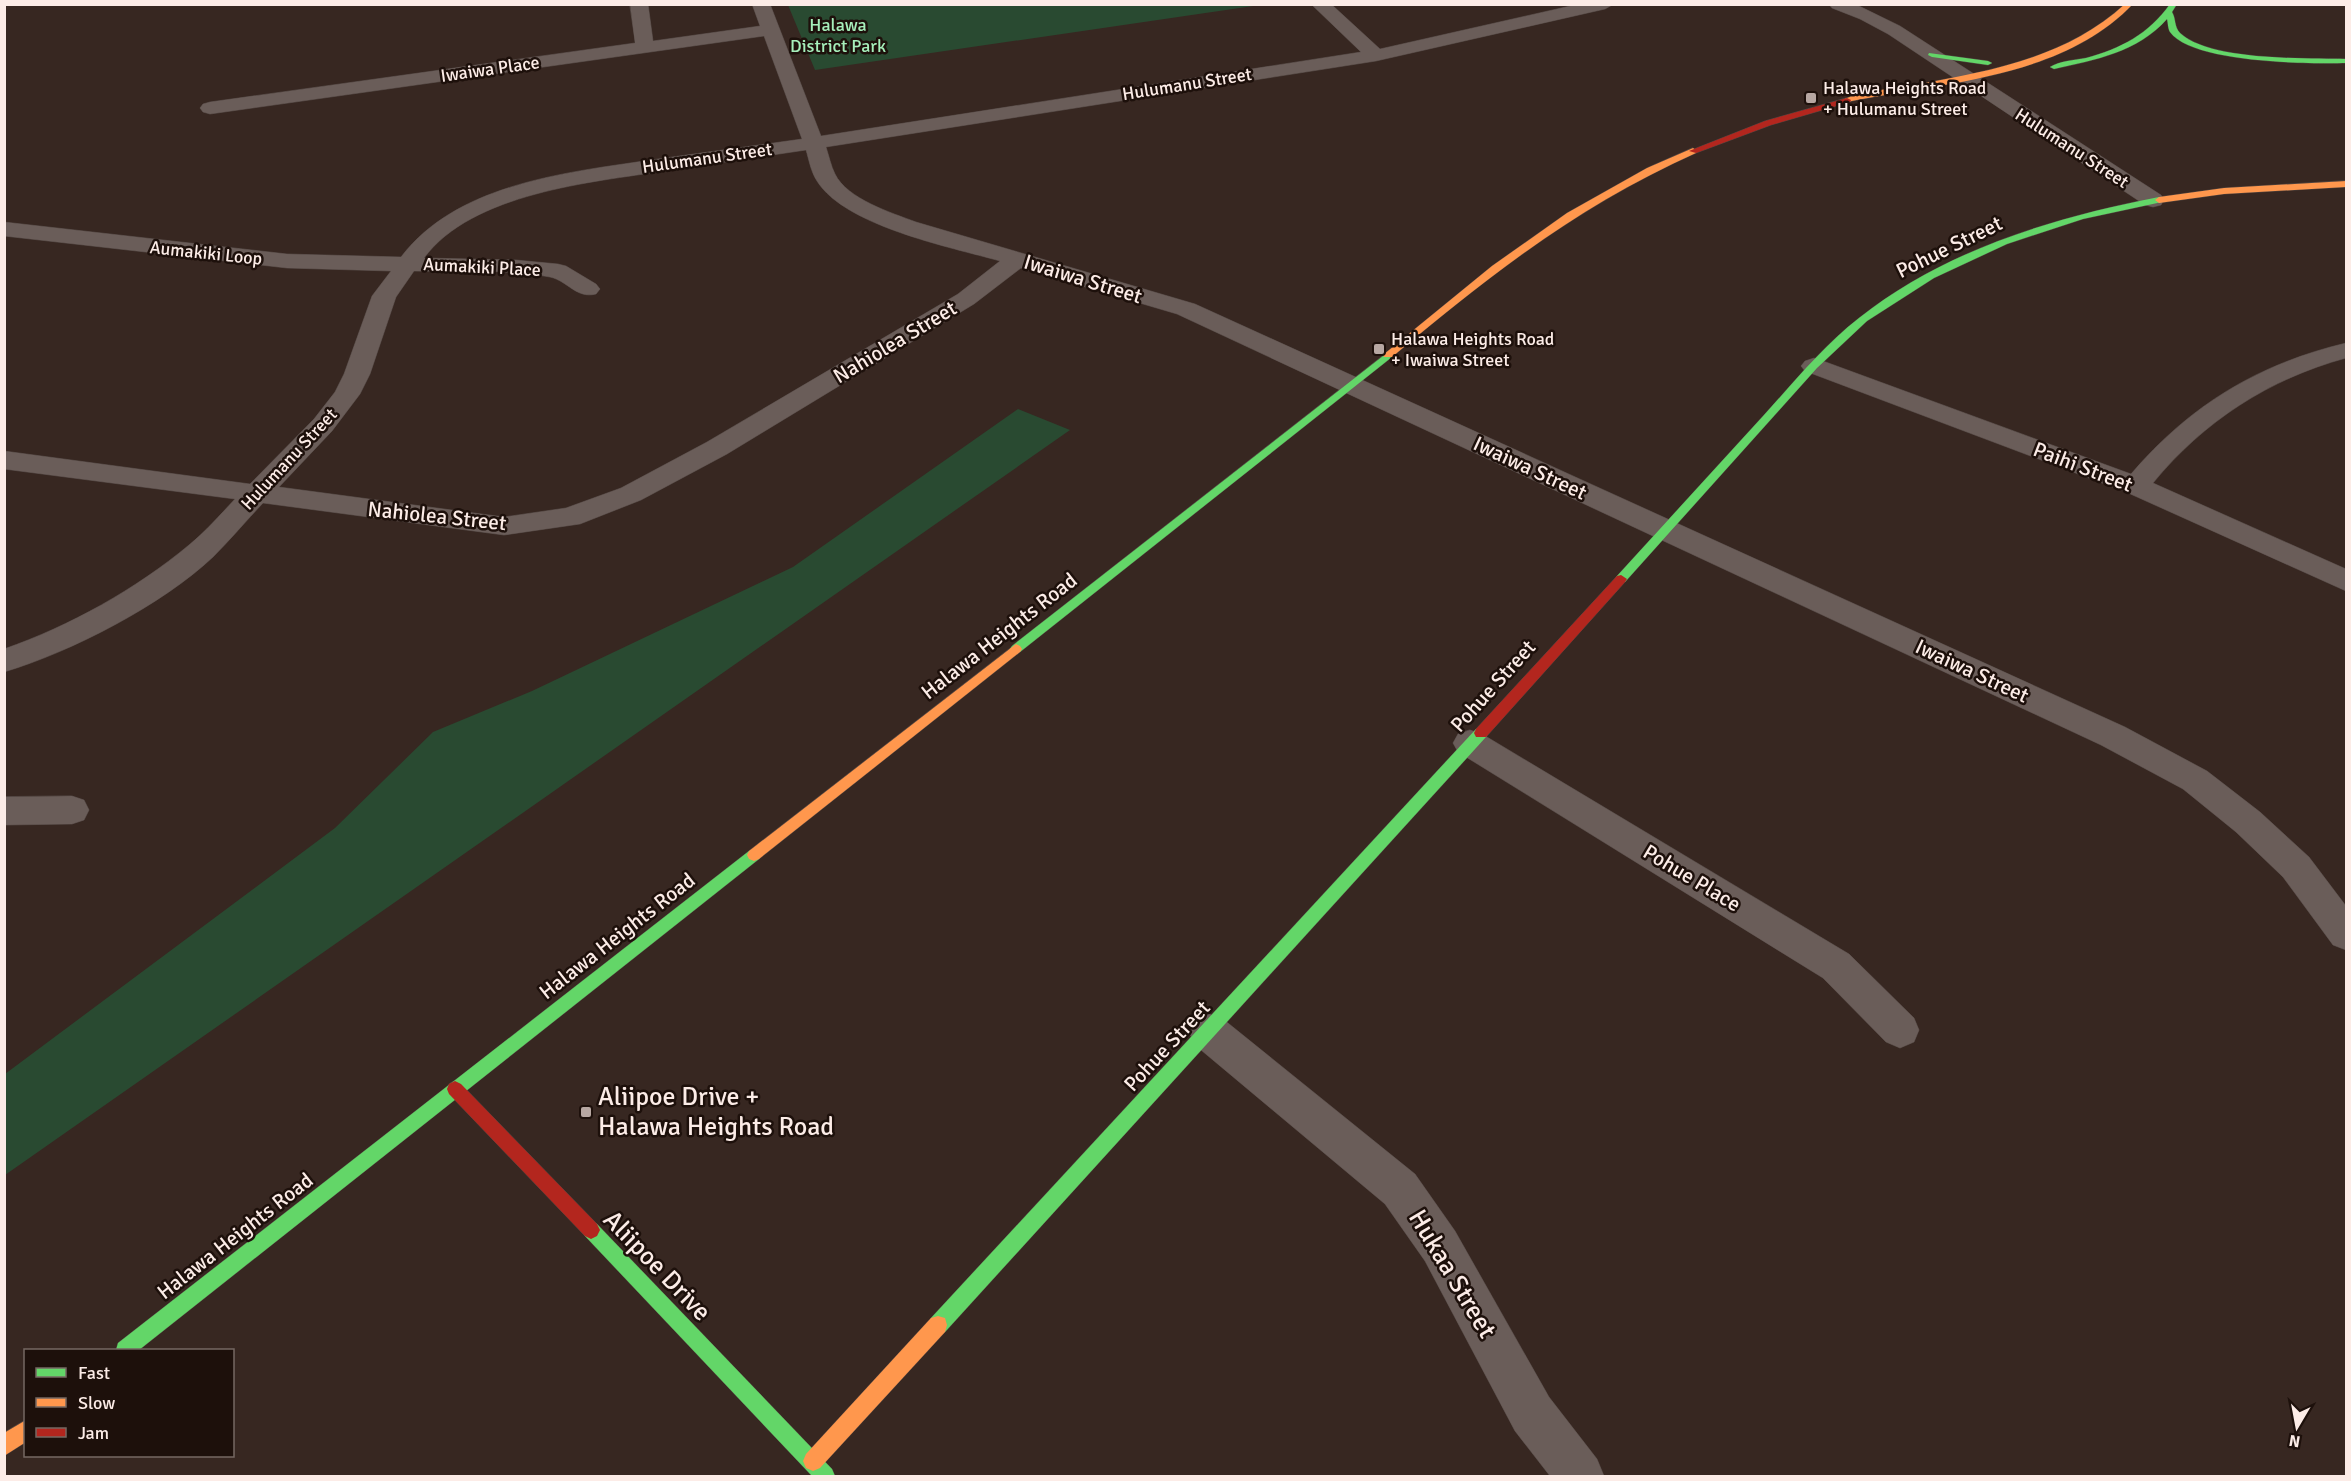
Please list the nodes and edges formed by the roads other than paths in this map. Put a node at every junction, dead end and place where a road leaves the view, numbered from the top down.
1 (639, 4) edge
2 (761, 4) edge
3 (1320, 4) edge
4 (1605, 4) edge
5 (1838, 4) edge
6 (2130, 4) edge
7 (2172, 9) edge
8 (771, 30) junction
9 (645, 47) junction
10 (1376, 55) junction
11 (1932, 55) junction
12 (2034, 59) junction
13 (2346, 61) edge
14 (1963, 77) junction
15 (210, 108) dead end
16 (814, 143) junction
17 (2346, 184) edge
18 (2153, 200) junction
19 (4, 229) edge
20 (1017, 259) junction
21 (407, 264) junction
22 (588, 289) dead end
23 (2346, 350) edge
24 (1814, 366) junction
25 (1353, 384) junction
26 (4, 460) edge
27 (2136, 486) junction
28 (257, 494) junction
29 (1664, 531) junction
30 (2346, 581) edge
31 (4, 661) edge
32 (1470, 743) junction
33 (72, 810) dead end
34 (4, 811) edge
35 (2346, 933) edge
36 (1900, 1030) dead end
37 (1209, 1032) junction
38 (455, 1089) junction
39 (126, 1349) edge
40 (24, 1431) edge
41 (4, 1446) edge
42 (813, 1461) junction
43 (825, 1476) edge
44 (1580, 1476) edge

1 - 9 street
2 - 8 street, Iwaiwa Street
3 - 10 street
4 - 10 street, Hulumanu Street
5 - 11 street, Hulumanu Street
6 - 12 street
7 - 13 street
7 - 14 street
8 - 9 street, Iwaiwa Place
8 - 16 street, Iwaiwa Street
9 - 15 street, Iwaiwa Place
10 - 16 street, Hulumanu Street
11 - 12 street
11 - 14 street, Hulumanu Street
12 - 14 street
14 - 18 street, Hulumanu Street
14 - 25 street, Halawa Heights Road
16 - 20 street, Iwaiwa Street
16 - 21 street, Hulumanu Street
17 - 18 street, Pohue Street
18 - 24 street, Pohue Street
19 - 21 street, Aumakiki Loop
20 - 25 street, Iwaiwa Street
20 - 28 street, Nahiolea Street
21 - 22 street, Aumakiki Place
21 - 28 street, Hulumanu Street
23 - 27 street
24 - 27 street, Paihi Street
24 - 29 street, Pohue Street
25 - 29 street, Iwaiwa Street
25 - 38 street, Halawa Heights Road
26 - 28 street, Nahiolea Street
27 - 30 street, Paihi Street
28 - 31 street, Hulumanu Street
29 - 32 street, Pohue Street
29 - 35 street, Iwaiwa Street
32 - 36 street, Pohue Place
32 - 37 street, Pohue Street
33 - 34 street
37 - 42 street, Pohue Street
37 - 44 street, Hukaa Street
38 - 39 street, Halawa Heights Road
38 - 42 street, Aliipoe Drive
40 - 41 street
42 - 43 street, Aliipoe Drive

